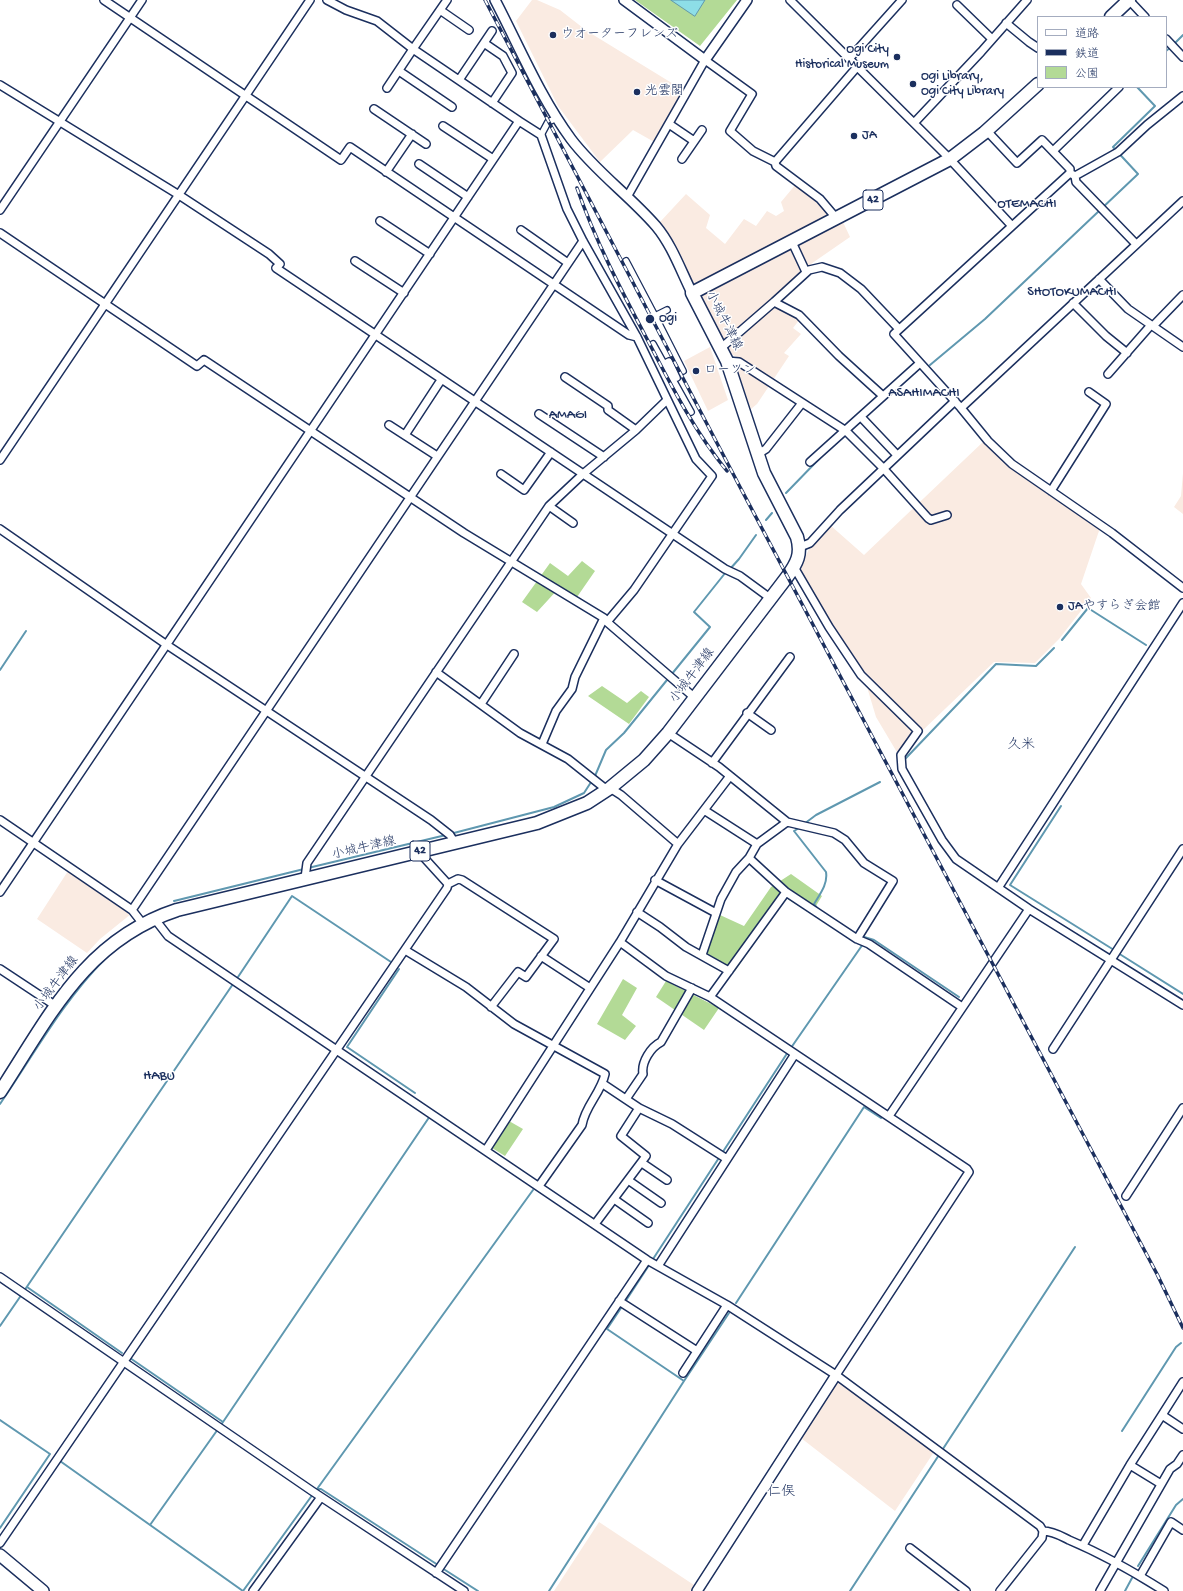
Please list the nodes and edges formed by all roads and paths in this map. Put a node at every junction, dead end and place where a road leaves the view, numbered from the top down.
1 (104, 0) edge
2 (142, 0) edge
3 (310, 0) edge
4 (327, 0) edge
5 (446, 0) edge
6 (495, 0) edge
7 (624, 0) edge
8 (747, 0) edge
9 (790, 0) edge
10 (902, 0) edge
11 (1027, 0) edge
12 (1129, 0) edge
13 (957, 4) dead end
14 (440, 10) junction
15 (1112, 16) edge
16 (1144, 16) edge
17 (130, 18) junction
18 (1006, 23) junction
19 (469, 30) dead end
20 (492, 31) dead end
21 (992, 39) junction
22 (1167, 41) edge
23 (484, 43) junction
24 (1037, 47) edge
25 (413, 49) junction
26 (1183, 57) edge
27 (849, 59) junction
28 (705, 60) junction
29 (857, 67) junction
30 (399, 71) junction
31 (459, 80) junction
32 (0, 85) edge
33 (1037, 85) edge
34 (388, 88) dead end
35 (1118, 88) edge
36 (246, 96) junction
37 (1183, 96) edge
38 (492, 103) junction
39 (452, 107) dead end
40 (374, 109) dead end
41 (557, 118) junction
42 (519, 121) junction
43 (60, 122) junction
44 (914, 123) junction
45 (669, 124) junction
46 (443, 126) dead end
47 (702, 130) dead end
48 (986, 131) junction
49 (412, 134) junction
50 (541, 135) junction
51 (694, 141) junction
52 (426, 144) dead end
53 (1053, 150) junction
54 (682, 158) dead end
55 (493, 159) junction
56 (950, 159) junction
57 (775, 162) junction
58 (419, 164) dead end
59 (386, 172) junction
60 (1073, 175) junction
61 (179, 195) junction
62 (468, 197) junction
63 (627, 197) junction
64 (1183, 201) edge
65 (0, 210) edge
66 (454, 218) junction
67 (837, 218) junction
68 (380, 221) dead end
69 (1012, 226) junction
70 (521, 230) dead end
71 (0, 233) edge
72 (583, 241) junction
73 (792, 242) junction
74 (1136, 244) junction
75 (430, 254) junction
76 (355, 261) dead end
77 (626, 261) dead end
78 (568, 263) junction
79 (806, 272) junction
80 (1099, 279) junction
81 (554, 285) junction
82 (404, 293) junction
83 (692, 293) junction
84 (1183, 295) edge
85 (774, 302) junction
86 (1073, 303) junction
87 (105, 304) junction
88 (667, 310) dead end
89 (656, 316) junction
90 (1152, 326) junction
91 (899, 329) junction
92 (376, 335) junction
93 (637, 337) junction
94 (653, 344) dead end
95 (1183, 347) edge
96 (721, 348) junction
97 (1127, 353) junction
98 (727, 361) junction
99 (920, 363) junction
100 (1108, 374) dead end
101 (565, 377) dead end
102 (674, 378) junction
103 (441, 380) junction
104 (1090, 392) dead end
105 (883, 396) junction
106 (667, 400) junction
107 (955, 402) junction
108 (476, 403) junction
109 (802, 403) junction
110 (961, 408) junction
111 (691, 412) dead end
112 (538, 414) dead end
113 (861, 417) junction
114 (389, 425) dead end
115 (636, 430) junction
116 (312, 431) junction
117 (847, 432) junction
118 (405, 435) junction
119 (551, 452) junction
120 (758, 454) junction
121 (897, 455) junction
122 (437, 456) junction
123 (604, 457) junction
124 (0, 460) edge
125 (810, 462) dead end
126 (883, 468) junction
127 (500, 474) dead end
128 (583, 474) junction
129 (1051, 491) junction
130 (410, 498) junction
131 (549, 506) junction
132 (947, 515) dead end
133 (573, 523) dead end
134 (0, 529) edge
135 (673, 534) junction
136 (800, 547) junction
137 (510, 562) junction
138 (794, 567) junction
139 (1183, 588) edge
140 (770, 598) junction
141 (1183, 603) edge
142 (606, 620) junction
143 (167, 644) junction
144 (514, 654) dead end
145 (790, 657) dead end
146 (436, 672) junction
147 (695, 698) junction
148 (481, 704) junction
149 (267, 711) junction
150 (747, 713) junction
151 (771, 730) dead end
152 (668, 733) junction
153 (542, 744) junction
154 (712, 763) junction
155 (730, 776) junction
156 (365, 777) junction
157 (609, 789) junction
158 (704, 810) junction
159 (0, 820) edge
160 (787, 822) junction
161 (450, 836) junction
162 (33, 843) junction
163 (678, 844) junction
164 (757, 844) junction
165 (1183, 849) edge
166 (418, 851) junction
167 (749, 858) junction
168 (305, 872) junction
169 (655, 880) junction
170 (448, 884) junction
171 (998, 888) junction
172 (0, 892) edge
173 (786, 892) junction
174 (1029, 909) junction
175 (132, 910) junction
176 (637, 912) junction
177 (716, 913) junction
178 (149, 921) junction
179 (857, 939) junction
180 (620, 942) junction
181 (405, 950) junction
182 (702, 955) junction
183 (541, 956) junction
184 (1111, 960) junction
185 (0, 969) edge
186 (729, 971) junction
187 (590, 988) junction
188 (692, 988) junction
189 (710, 997) junction
190 (1183, 1005) edge
191 (56, 1006) junction
192 (491, 1007) junction
193 (962, 1007) junction
194 (553, 1046) junction
195 (338, 1049) junction
196 (1053, 1049) dead end
197 (795, 1054) junction
198 (603, 1084) junction
199 (0, 1092) edge
200 (626, 1099) junction
201 (639, 1108) junction
202 (1183, 1108) edge
203 (888, 1116) junction
204 (486, 1150) junction
205 (727, 1159) junction
206 (642, 1163) junction
207 (628, 1180) junction
208 (667, 1180) dead end
209 (540, 1186) junction
210 (1126, 1196) dead end
211 (614, 1199) junction
212 (661, 1203) dead end
213 (648, 1223) dead end
214 (595, 1224) junction
215 (646, 1260) junction
216 (658, 1266) junction
217 (0, 1277) edge
218 (619, 1301) junction
219 (726, 1305) junction
220 (697, 1351) junction
221 (122, 1362) junction
222 (682, 1373) dead end
223 (836, 1376) junction
224 (1183, 1382) edge
225 (1162, 1415) junction
226 (1183, 1429) edge
227 (1183, 1454) edge
228 (1130, 1465) junction
229 (1162, 1484) junction
230 (321, 1497) junction
231 (1183, 1530) edge
232 (1043, 1531) junction
233 (0, 1543) edge
234 (1083, 1545) junction
235 (910, 1548) dead end
236 (0, 1555) edge
237 (1116, 1562) junction
238 (436, 1573) junction
239 (1140, 1576) junction
240 (43, 1591) edge
241 (253, 1591) edge
242 (464, 1591) edge
243 (697, 1591) edge
244 (966, 1591) edge
245 (1000, 1591) edge
246 (1100, 1591) edge
247 (1164, 1591) edge

1 - 17 street
2 - 17 street
3 - 36 street
4 - 25 street
5 - 14 street
6 - 41 street
7 - 28 street
8 - 28 street
9 - 27 street
10 - 27 street
11 - 18 street
12 - 15 main road
12 - 16 street
13 - 21 street
14 - 19 street
14 - 25 street
17 - 36 street
17 - 43 street
18 - 21 street
18 - 24 street
20 - 23 street
21 - 44 street
22 - 26 street
23 - 31 street
23 - 38 street
25 - 30 street
25 - 31 street
27 - 29 street
28 - 45 street
28 - 57 street
29 - 44 street
29 - 57 street
30 - 34 street
30 - 39 street
31 - 38 street
32 - 43 street
33 - 48 main road, 小城牛津線 / 42
35 - 53 street
36 - 59 street
36 - 61 street
37 - 60 street
38 - 42 street
40 - 49 street
41 - 50 street
41 - 63 street
42 - 50 street
42 - 55 street
43 - 61 street
43 - 65 street
44 - 56 street
45 - 51 street
45 - 63 street
46 - 55 street
47 - 51 street
48 - 53 street
48 - 56 main road, 小城牛津線 / 42
49 - 52 street
49 - 59 street
50 - 72 street
51 - 54 street
53 - 60 street
55 - 62 street
56 - 67 main road, 小城牛津線 / 42
56 - 69 street
57 - 67 street
58 - 62 street
59 - 66 street
60 - 69 street
60 - 74 street
61 - 87 street
61 - 92 street
62 - 66 street
63 - 83 street
64 - 74 street
66 - 75 street
66 - 81 street
67 - 73 main road, 小城牛津線 / 42
68 - 75 street
69 - 91 street
70 - 78 street
71 - 87 street
72 - 78 street
72 - 93 street
73 - 79 street
73 - 83 main road, 小城牛津線 / 42
74 - 80 street
75 - 82 street
76 - 82 street
77 - 89 street
78 - 81 street
79 - 85 street
79 - 91 street
80 - 86 street
80 - 90 street
81 - 93 street
81 - 108 street
82 - 92 street
83 - 96 main road, 小城牛津線
84 - 90 street
85 - 96 street
85 - 105 street
86 - 97 street
86 - 110 street
87 - 116 street
87 - 124 street
88 - 89 street
89 - 102 street
90 - 95 street
90 - 97 street
91 - 99 street
92 - 103 street
92 - 116 street
93 - 106 street
94 - 102 street
96 - 98 main road, 小城牛津線
97 - 100 street
98 - 109 street
98 - 120 main road, 小城牛津線
99 - 105 street
99 - 107 street
101 - 115 street
102 - 111 street
103 - 108 street
103 - 118 street
104 - 129 street
105 - 113 street
106 - 115 street
106 - 135 street
107 - 110 street
107 - 121 street
108 - 119 street
108 - 122 street
109 - 117 street
109 - 120 street
110 - 129 street
112 - 123 street
113 - 117 street
113 - 121 street
114 - 118 street
115 - 123 street
116 - 130 street
116 - 143 street
117 - 125 street
117 - 126 street
118 - 122 street
119 - 127 street
119 - 128 street
120 - 136 main road, 小城牛津線
121 - 126 street
122 - 130 street
123 - 128 street
126 - 132 street
126 - 136 street
128 - 131 street
128 - 135 street
129 - 139 street
130 - 137 street
130 - 149 street
131 - 133 street
131 - 137 street
134 - 143 street
135 - 140 street
135 - 142 street
136 - 138 main road, 小城牛津線 / 42
137 - 142 street
137 - 146 street
138 - 140 main road, 小城牛津線 / 42
138 - 171 street
140 - 147 main road, 小城牛津線 / 42
141 - 171 street
142 - 147 street
142 - 153 street
143 - 149 street
143 - 162 street
144 - 148 street
145 - 150 street
146 - 148 street
146 - 156 street
147 - 152 main road, 小城牛津線 / 42
148 - 153 street
149 - 156 street
149 - 175 street
150 - 151 street
150 - 154 street
152 - 154 street
152 - 157 main road, 小城牛津線 / 42
153 - 157 street
154 - 155 street
155 - 158 street
155 - 160 street
156 - 161 street
156 - 168 street
157 - 161 main road, 小城牛津線 / 42
157 - 163 street
158 - 163 street
158 - 164 street
159 - 162 street
160 - 164 street
160 - 179 street
161 - 166 main road, 小城牛津線 / 42
162 - 172 street
162 - 175 street
163 - 169 street
164 - 167 street
165 - 184 street
166 - 168 main road, 小城牛津線 / 42
166 - 170 street
167 - 173 street
167 - 177 street
168 - 178 main road, 小城牛津線 / 42
169 - 176 street
169 - 177 street
170 - 181 street
170 - 183 street
171 - 174 street
173 - 179 street
173 - 186 street
174 - 184 street
174 - 193 street
175 - 178 street
176 - 180 street
176 - 182 street
177 - 182 street
178 - 191 main road, 小城牛津線 / 42
178 - 195 street
179 - 193 street
180 - 187 street
180 - 188 street
181 - 192 street
181 - 195 street
182 - 186 street
183 - 187 street
183 - 192 street
184 - 190 street
184 - 196 street
185 - 191 street
186 - 189 street
187 - 194 street
188 - 189 street
188 - 200 street
189 - 197 street
191 - 199 main road, 小城牛津線 / 42
192 - 194 street
193 - 203 street
194 - 198 street
194 - 204 street
195 - 204 street
195 - 221 street
197 - 203 street
197 - 205 street
198 - 200 street
198 - 209 street
200 - 201 street
201 - 205 street
201 - 206 street
202 - 210 street
203 - 223 street
204 - 209 street
205 - 216 street
206 - 207 street
206 - 208 street
207 - 211 street
207 - 212 street
209 - 214 street
211 - 213 street
211 - 214 street
214 - 215 street
215 - 216 street
215 - 218 street
216 - 219 street
217 - 221 street
218 - 220 street
218 - 238 street
219 - 220 street
219 - 223 street
220 - 222 street
221 - 230 street
221 - 233 street
223 - 232 street
223 - 243 street
224 - 225 street
225 - 226 street
225 - 228 street
227 - 229 street
228 - 229 street
228 - 234 street
229 - 237 street
230 - 238 street
230 - 241 street
231 - 239 street
232 - 234 street
232 - 245 street
234 - 237 street
235 - 244 street
236 - 240 main road
237 - 239 street
237 - 246 street
238 - 242 street
239 - 247 street

